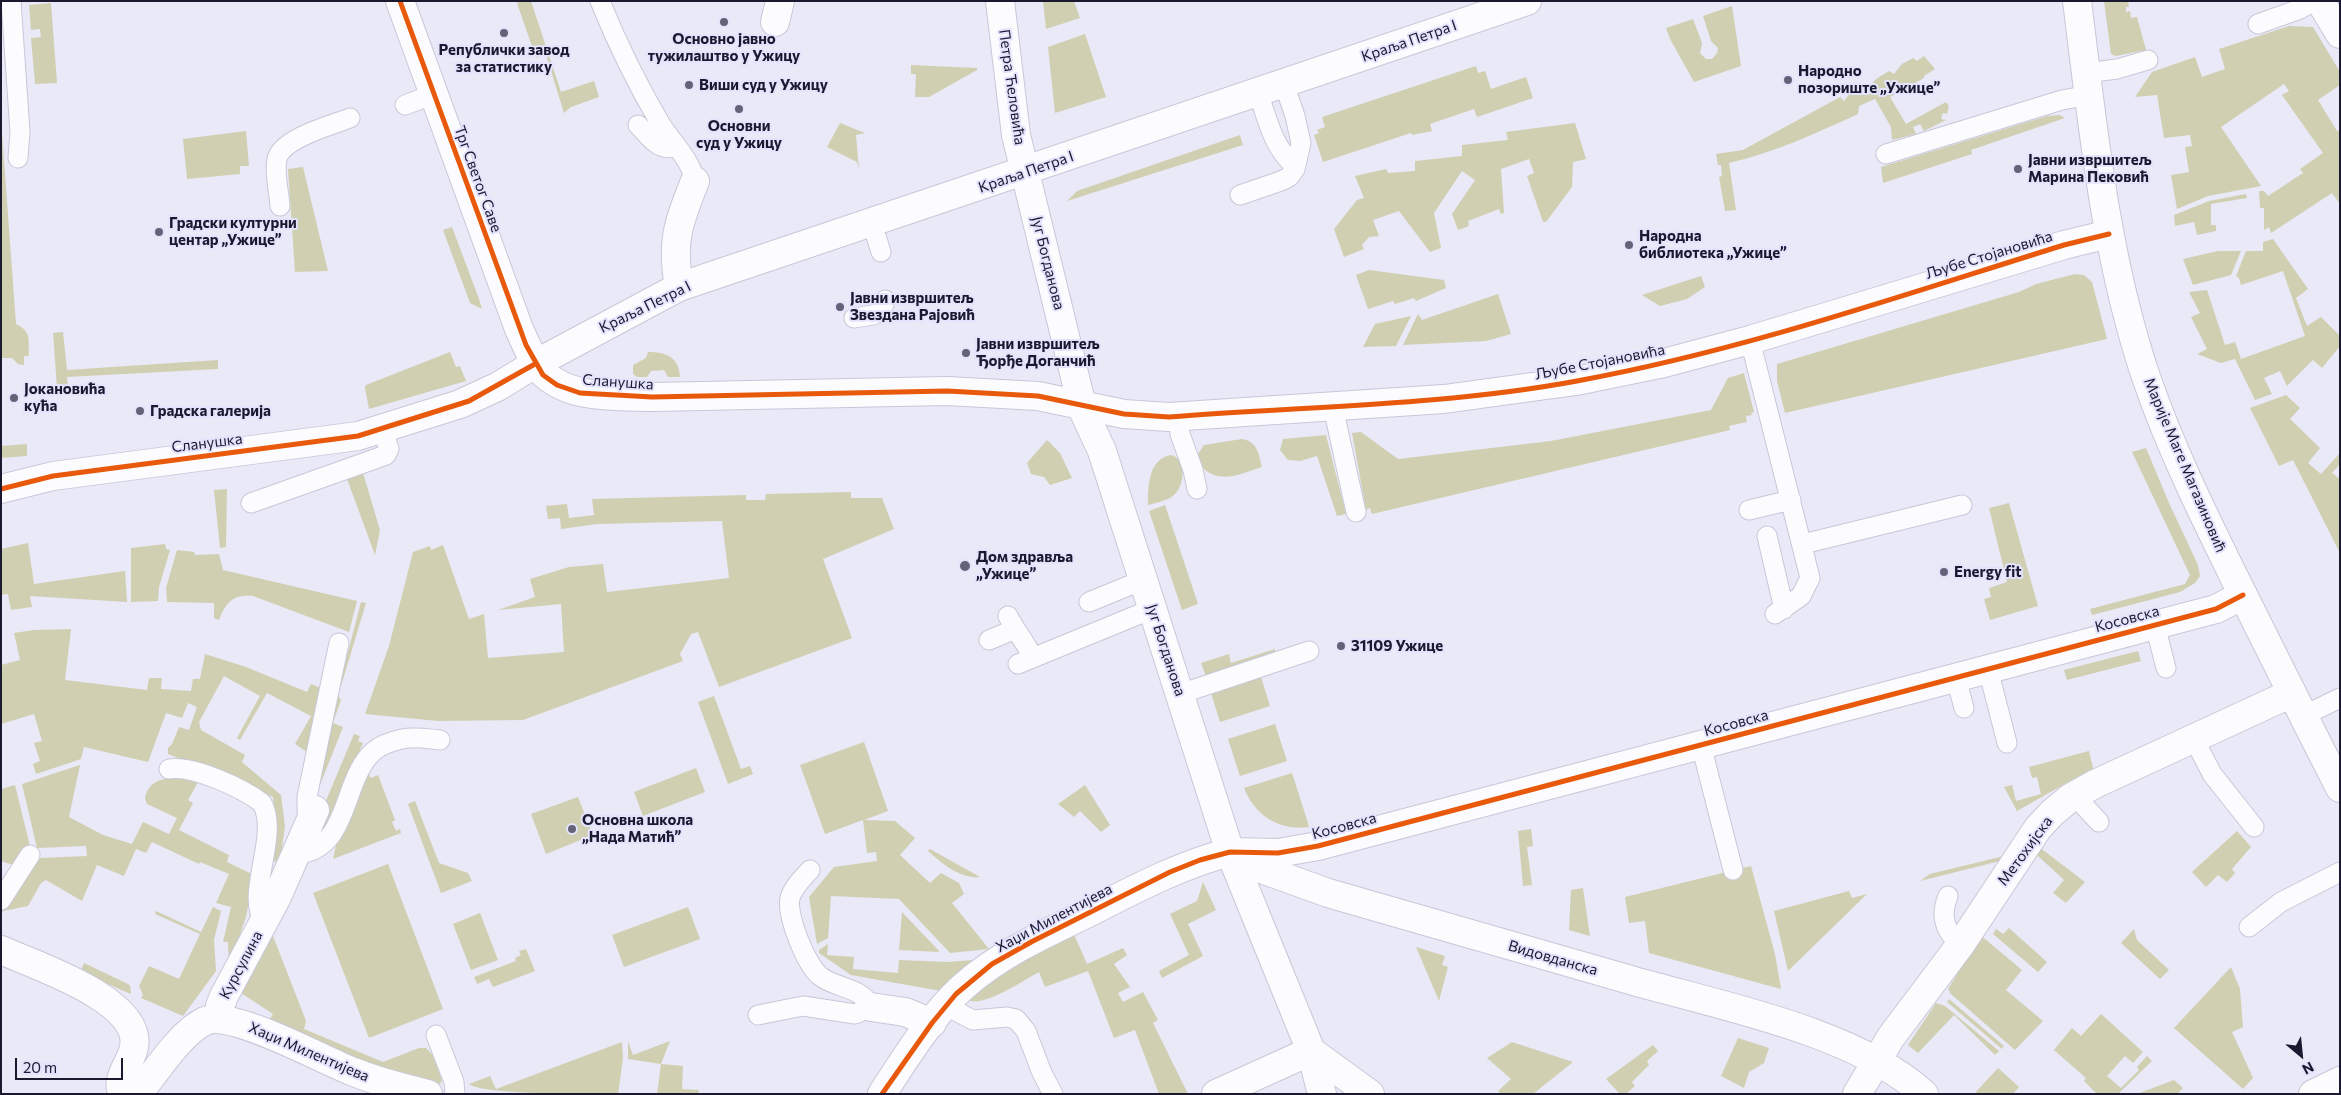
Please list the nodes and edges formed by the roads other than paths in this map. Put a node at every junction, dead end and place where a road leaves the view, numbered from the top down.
1 (11, 1) edge
2 (400, 1) edge
3 (600, 1) edge
4 (1000, 1) edge
5 (1527, 1) edge
6 (2077, 1) edge
7 (2314, 1) edge
8 (2320, 1) edge
9 (2258, 24) dead end
10 (2340, 34) edge
11 (2148, 60) dead end
12 (1284, 84) junction
13 (2088, 84) junction
14 (1258, 92) junction
15 (434, 94) junction
16 (405, 105) dead end
17 (350, 118) dead end
18 (638, 125) dead end
19 (676, 146) junction
20 (1886, 154) dead end
21 (18, 158) dead end
22 (1295, 166) junction
23 (1025, 172) junction
24 (695, 182) joint
25 (1240, 195) dead end
26 (280, 206) dead end
27 (872, 223) junction
28 (2109, 234) junction
29 (881, 252) dead end
30 (679, 287) junction
31 (885, 300) dead end
32 (854, 318) dead end
33 (1750, 340) junction
34 (535, 364) junction
35 (1082, 404) junction
36 (1333, 407) junction
37 (1178, 416) junction
38 (382, 428) junction
39 (1, 489) edge
40 (1197, 489) dead end
41 (1791, 500) junction
42 (251, 503) dead end
43 (1962, 505) dead end
44 (1749, 510) dead end
45 (1356, 512) dead end
46 (1766, 536) dead end
47 (1803, 544) junction
48 (1143, 580) junction
49 (2243, 596) junction
50 (1089, 602) dead end
51 (1152, 609) junction
52 (2155, 625) junction
53 (1000, 630) dead end
54 (339, 643) dead end
55 (1309, 651) dead end
56 (2166, 668) dead end
57 (1988, 669) junction
58 (1956, 678) junction
59 (1180, 694) junction
60 (2340, 698) edge
61 (2298, 704) junction
62 (1964, 708) dead end
63 (2194, 739) junction
64 (440, 740) dead end
65 (2007, 743) dead end
66 (1701, 745) junction
67 (168, 769) dead end
68 (2340, 788) edge
69 (2074, 795) junction
70 (314, 814) joint
71 (2099, 822) dead end
72 (2254, 827) dead end
73 (1230, 852) junction
74 (298, 854) junction
75 (30, 855) dead end
76 (810, 870) dead end
77 (1732, 870) dead end
78 (2340, 872) edge
79 (1948, 896) dead end
80 (1, 900) edge
81 (264, 921) junction
82 (2249, 927) dead end
83 (1961, 944) junction
84 (1, 950) edge
85 (871, 1007) junction
86 (939, 1014) junction
87 (758, 1015) dead end
88 (219, 1018) junction
89 (436, 1035) dead end
90 (1311, 1052) junction
91 (1877, 1060) junction
92 (2340, 1081) edge
93 (124, 1094) edge
94 (138, 1094) edge
95 (428, 1094) edge
96 (455, 1094) edge
97 (882, 1094) edge
98 (1053, 1094) edge
99 (1216, 1094) edge
100 (1322, 1094) edge
101 (1370, 1094) edge
102 (1857, 1094) edge
103 (1924, 1094) edge
104 (2313, 1094) edge

1 - 21 lane
2 - 15 street, Трг Светог Саве
3 - 19 lane
4 - 23 street, Петра Ћеловића
5 - 12 street, Краља Петра I
6 - 13 street, Марије Маге Магазиновић
7 - 9 lane
8 - 10 street
11 - 13 lane
12 - 14 street, Краља Петра I
12 - 22 lane
13 - 20 lane
13 - 28 street, Марије Маге Магазиновић
14 - 22 lane
14 - 23 street, Краља Петра I
15 - 16 lane
15 - 34 street, Трг Светог Саве
17 - 26 lane
18 - 19 lane
19 - 24 lane
22 - 25 lane
23 - 27 street, Краља Петра I
23 - 35 street, Југ Богданова
24 - 30 street
27 - 29 lane
27 - 30 street, Краља Петра I
28 - 33 street, Љубе Стојановића
28 - 49 street, Марије Маге Магазиновић
30 - 34 street, Краља Петра I
31 - 32 lane
33 - 36 street, Љубе Стојановића
33 - 41 lane
34 - 35 street, Сланушка
34 - 38 street, Сланушка
35 - 37 street, Љубе Стојановића
35 - 48 street, Југ Богданова
36 - 37 street, Љубе Стојановића
36 - 45 lane
37 - 40 lane
38 - 39 street, Сланушка
38 - 42 lane
41 - 44 lane
41 - 47 lane
43 - 47 lane
46 - 47 lane
48 - 50 lane
48 - 51 street, Југ Богданова
49 - 52 street, Косовска
49 - 61 street, Марије Маге Магазиновић
51 - 53 lane
51 - 59 street, Југ Богданова
52 - 56 lane
52 - 57 street, Косовска
54 - 70 lane
55 - 59 lane
57 - 58 street, Косовска
57 - 65 lane
58 - 62 lane
58 - 66 street, Косовска
59 - 73 street, Југ Богданова
60 - 61 lane
61 - 63 street, Метохијска
61 - 68 street, Марије Маге Магазиновић
63 - 69 street, Метохијска
63 - 72 lane
64 - 74 lane
66 - 73 street, Косовска
66 - 77 lane
67 - 81 lane
69 - 71 lane
69 - 83 street, Метохијска
70 - 74 street, Курсулина
73 - 86 street, Хаџи Милентијева
73 - 90 street, Југ Богданова
73 - 91 street, Видовданска
74 - 81 street, Курсулина
75 - 80 lane
76 - 85 lane
78 - 82 lane
79 - 83 lane
81 - 88 street, Курсулина
83 - 91 street, Метохијска
84 - 93 street
85 - 86 street
85 - 87 lane
86 - 97 street, Хаџи Милентијева
86 - 98 lane
88 - 94 street, Курсулина
88 - 95 street, Хаџи Милентијева
89 - 96 lane
90 - 99 street
90 - 100 street, Југ Богданова
90 - 101 street
91 - 102 street
91 - 103 street, Видовданска
92 - 104 street

